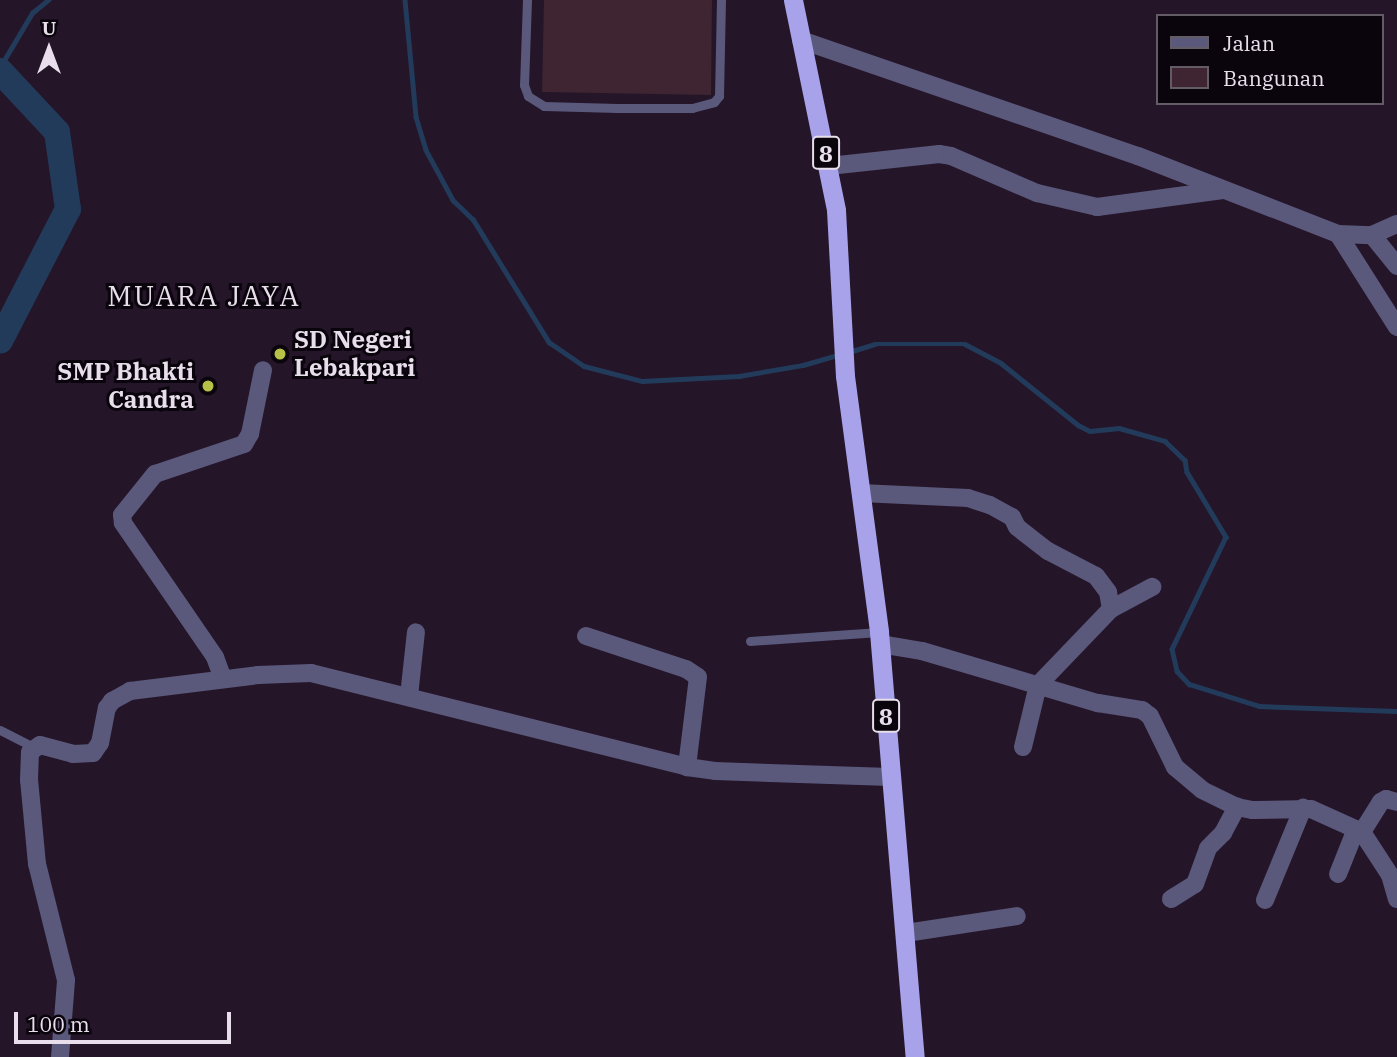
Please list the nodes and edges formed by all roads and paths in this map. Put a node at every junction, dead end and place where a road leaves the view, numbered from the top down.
1 (527, 0) edge
2 (722, 0) edge
3 (793, 0) edge
4 (801, 40) junction
5 (829, 166) junction
6 (1226, 190) junction
7 (1397, 224) edge
8 (1338, 234) junction
9 (1372, 235) junction
10 (1397, 266) edge
11 (1397, 327) edge
12 (263, 370) dead end
13 (861, 493) junction
14 (1152, 587) dead end
15 (1111, 609) junction
16 (416, 632) dead end
17 (586, 636) dead end
18 (879, 638) junction
19 (750, 641) dead end
20 (223, 679) junction
21 (1038, 685) junction
22 (409, 696) junction
23 (0, 730) edge
24 (34, 747) junction
25 (1023, 747) dead end
26 (687, 767) junction
27 (890, 777) junction
28 (1397, 802) edge
29 (1237, 807) junction
30 (1303, 808) junction
31 (1359, 830) junction
32 (1338, 874) dead end
33 (1171, 899) dead end
34 (1397, 899) edge
35 (1265, 900) dead end
36 (1017, 916) dead end
37 (906, 933) junction
38 (60, 1057) edge
39 (915, 1057) edge

1 - 2 lane
3 - 4 highway, 8
4 - 5 highway, 8
4 - 6 street
5 - 6 street
5 - 13 highway, 8
6 - 8 street
7 - 9 street
8 - 9 street
8 - 11 street
9 - 10 street
12 - 20 street
13 - 15 street
13 - 18 highway, 8
14 - 15 street
15 - 21 street
16 - 22 street
17 - 26 street
18 - 19 lane
18 - 21 street
18 - 27 highway, 8
20 - 22 street
20 - 24 street
21 - 25 street
21 - 29 street
22 - 26 street
23 - 24 lane
24 - 38 street
26 - 27 street
27 - 37 highway, 8
28 - 31 street
29 - 30 street
29 - 33 street
30 - 31 street
30 - 35 street
31 - 32 street
31 - 34 street
36 - 37 street
37 - 39 highway, 8

